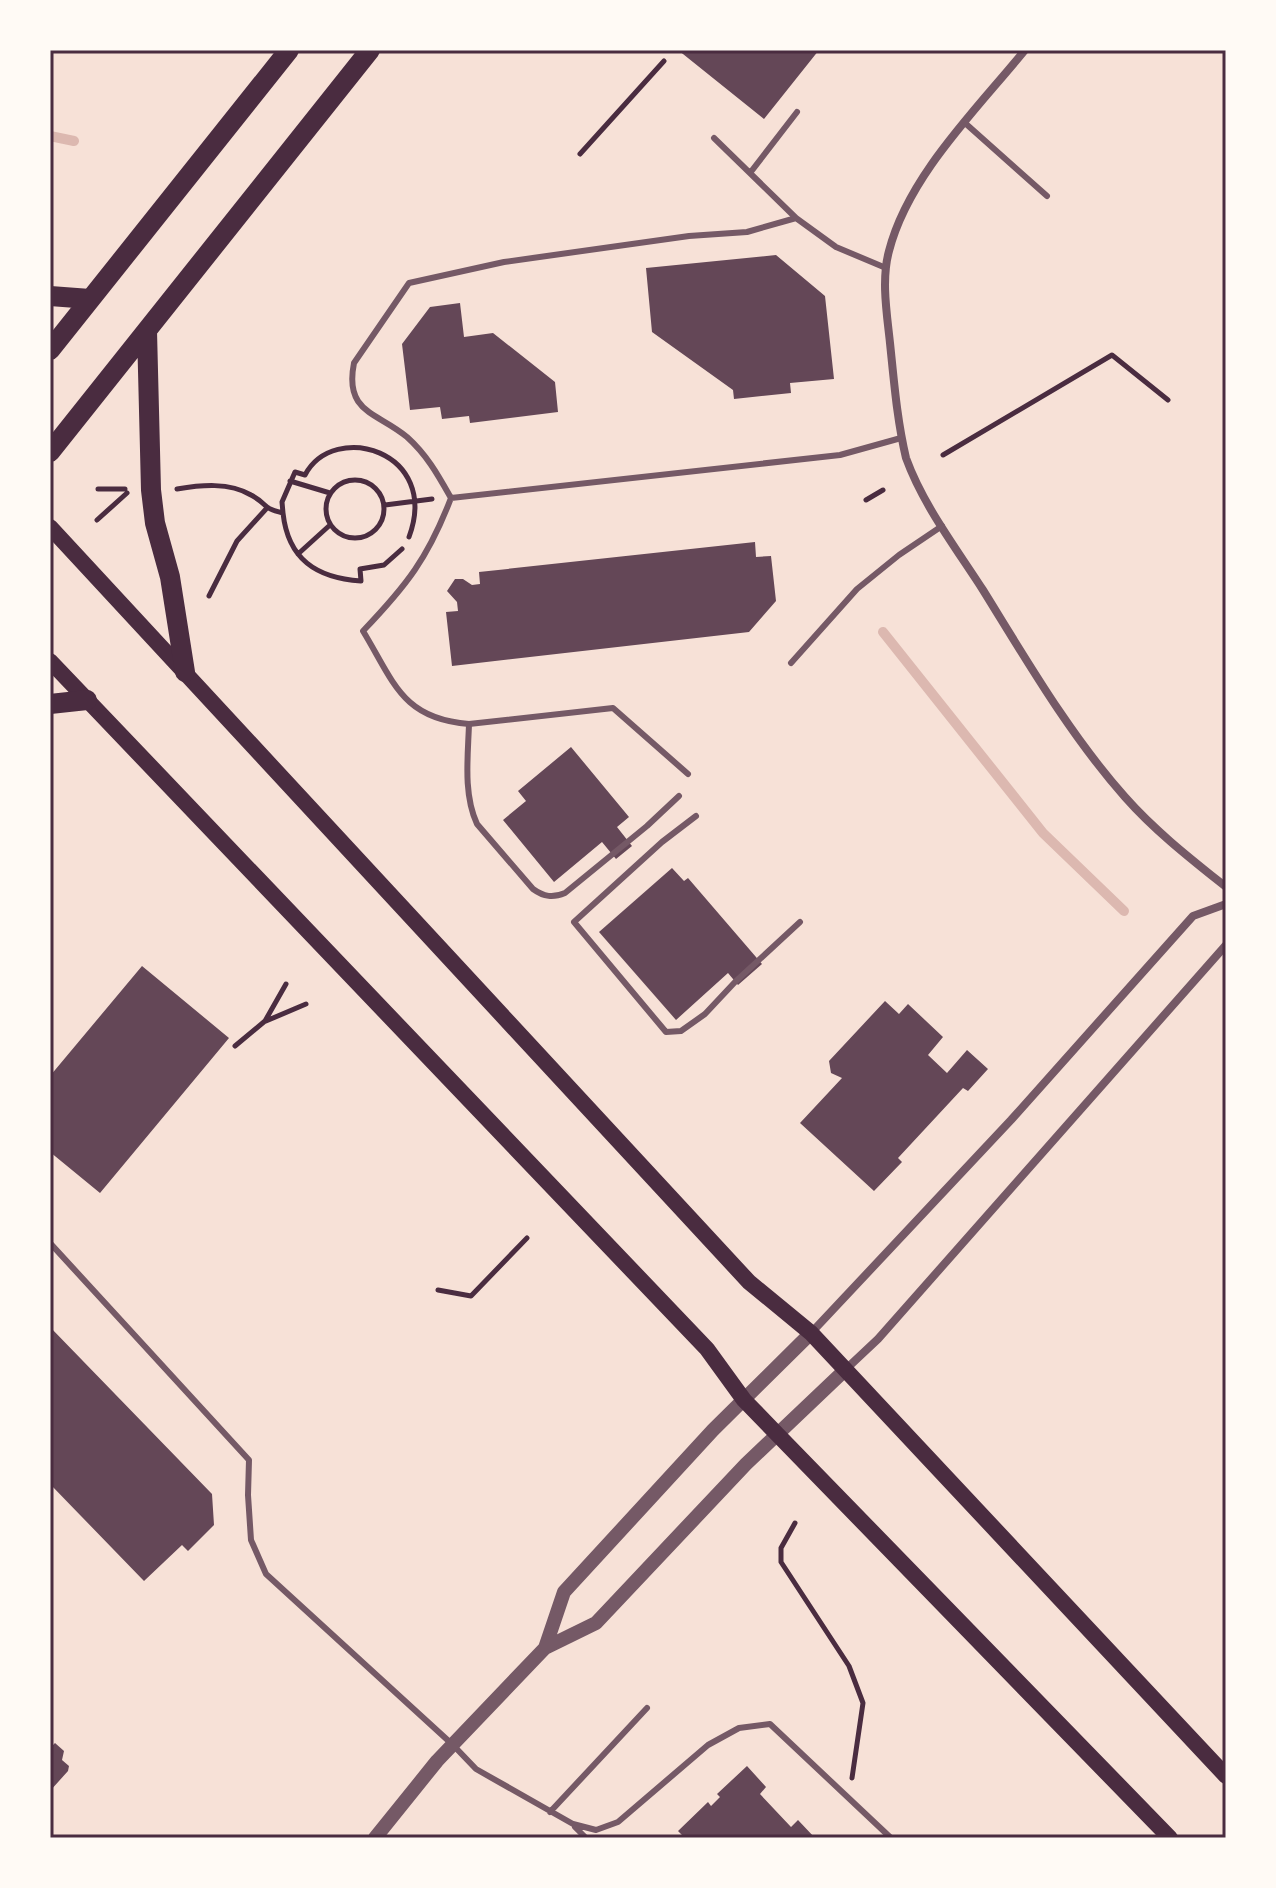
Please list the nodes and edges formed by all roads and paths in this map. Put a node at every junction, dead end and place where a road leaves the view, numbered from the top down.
1 (289, 50) edge
2 (370, 50) edge
3 (1025, 50) edge
4 (664, 61) dead end
5 (797, 112) dead end
6 (965, 123) junction
7 (714, 138) dead end
8 (580, 154) dead end
9 (750, 173) junction
10 (1047, 196) dead end
11 (796, 218) junction
12 (886, 268) junction
13 (50, 296) edge
14 (90, 299) junction
15 (147, 331) junction
16 (50, 350) edge
17 (1168, 400) dead end
18 (901, 438) junction
19 (50, 452) edge
20 (943, 455) dead end
21 (290, 481) junction
22 (98, 489) dead end
23 (176, 490) dead end
24 (883, 490) dead end
25 (330, 493) junction
26 (451, 498) junction
27 (416, 500) junction
28 (866, 500) dead end
29 (385, 505) junction
30 (266, 509) junction
31 (283, 513) junction
32 (97, 520) dead end
33 (330, 525) junction
34 (942, 526) junction
35 (50, 527) edge
36 (298, 554) junction
37 (209, 596) dead end
38 (50, 661) edge
39 (791, 663) dead end
40 (185, 672) junction
41 (87, 700) junction
42 (50, 704) edge
43 (469, 724) junction
44 (688, 774) dead end
45 (679, 796) dead end
46 (696, 816) dead end
47 (1226, 887) edge
48 (1226, 904) edge
49 (800, 922) dead end
50 (1226, 945) edge
51 (286, 984) dead end
52 (306, 1004) dead end
53 (265, 1021) junction
54 (235, 1046) dead end
55 (527, 1238) dead end
56 (50, 1243) edge
57 (438, 1290) dead end
58 (811, 1333) junction
59 (845, 1370) junction
60 (744, 1400) junction
61 (777, 1434) junction
62 (795, 1523) dead end
63 (545, 1648) junction
64 (647, 1708) dead end
65 (453, 1745) junction
66 (1226, 1776) edge
67 (849, 1798) junction
68 (550, 1812) junction
69 (573, 1824) junction
70 (375, 1838) edge
71 (586, 1838) edge
72 (891, 1838) edge
73 (1170, 1838) edge

1 - 14 main road
2 - 15 main road
3 - 6 street
4 - 8 path
5 - 9 lane
6 - 10 lane
6 - 12 street
7 - 9 lane
9 - 11 lane
11 - 12 lane
11 - 26 lane
12 - 18 street
13 - 14 main road
14 - 16 main road
15 - 19 main road
15 - 40 main road
17 - 20 path
18 - 26 lane
18 - 34 street
21 - 25 path
21 - 27 path
21 - 31 path
22 - 32 path
23 - 30 path
24 - 28 path
25 - 29 path
25 - 33 path
26 - 43 lane
27 - 29 path
27 - 36 path
29 - 33 path
30 - 31 path
30 - 37 path
31 - 36 path
33 - 36 path
34 - 39 lane
34 - 47 street
35 - 40 main road
38 - 41 main road
40 - 58 main road
41 - 42 main road
41 - 60 main road
43 - 44 lane
43 - 45 lane
46 - 49 lane
48 - 58 street
50 - 59 street
51 - 53 path
52 - 53 path
53 - 54 path
55 - 57 path
56 - 65 lane
58 - 59 main road
58 - 60 street
59 - 61 street
59 - 66 main road
60 - 61 main road
60 - 63 street
61 - 63 street
61 - 73 main road
62 - 67 path
63 - 65 street
64 - 68 lane
65 - 68 lane
65 - 70 street
67 - 69 lane
67 - 72 lane
68 - 69 lane
69 - 71 lane

